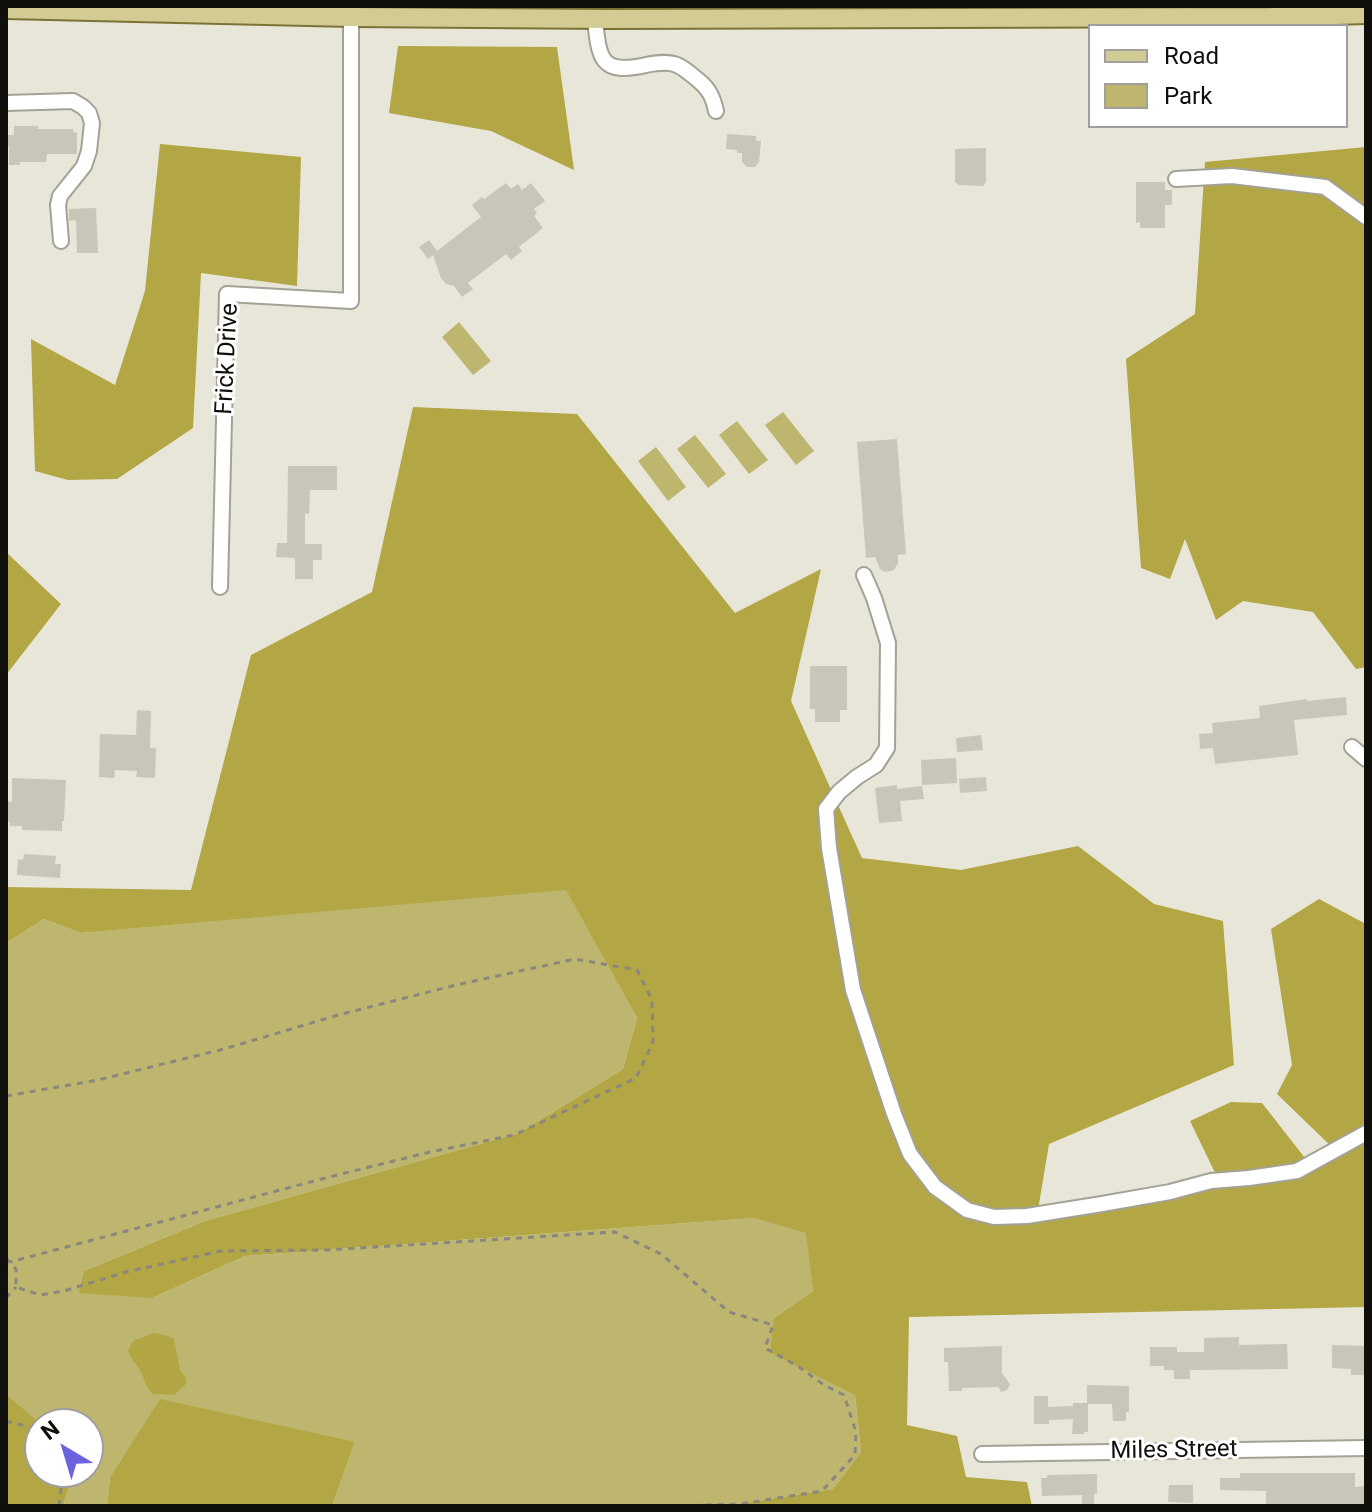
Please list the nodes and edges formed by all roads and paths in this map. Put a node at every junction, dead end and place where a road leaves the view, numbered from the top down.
1 (6, 9) edge
2 (1110, 11) edge
3 (351, 12) edge
4 (1366, 14) edge
5 (595, 19) junction
6 (6, 103) edge
7 (716, 111) dead end
8 (1176, 179) dead end
9 (1366, 217) edge
10 (61, 241) dead end
11 (864, 575) dead end
12 (220, 587) dead end
13 (1352, 747) dead end
14 (1366, 759) edge
15 (6, 1096) edge
16 (1366, 1133) edge
17 (6, 1258) edge
18 (10, 1262) junction
19 (16, 1287) junction
20 (6, 1298) edge
21 (1366, 1448) edge
22 (982, 1454) dead end
23 (673, 1506) edge

1 - 3 main road
2 - 4 main road
2 - 5 main road
3 - 5 main road
3 - 12 street, Frick Drive
5 - 7 street
6 - 10 street
8 - 9 street
11 - 16 street
13 - 14 street
15 - 18 path
17 - 18 path
18 - 19 path
19 - 20 path
19 - 23 path
21 - 22 street, Miles Street

